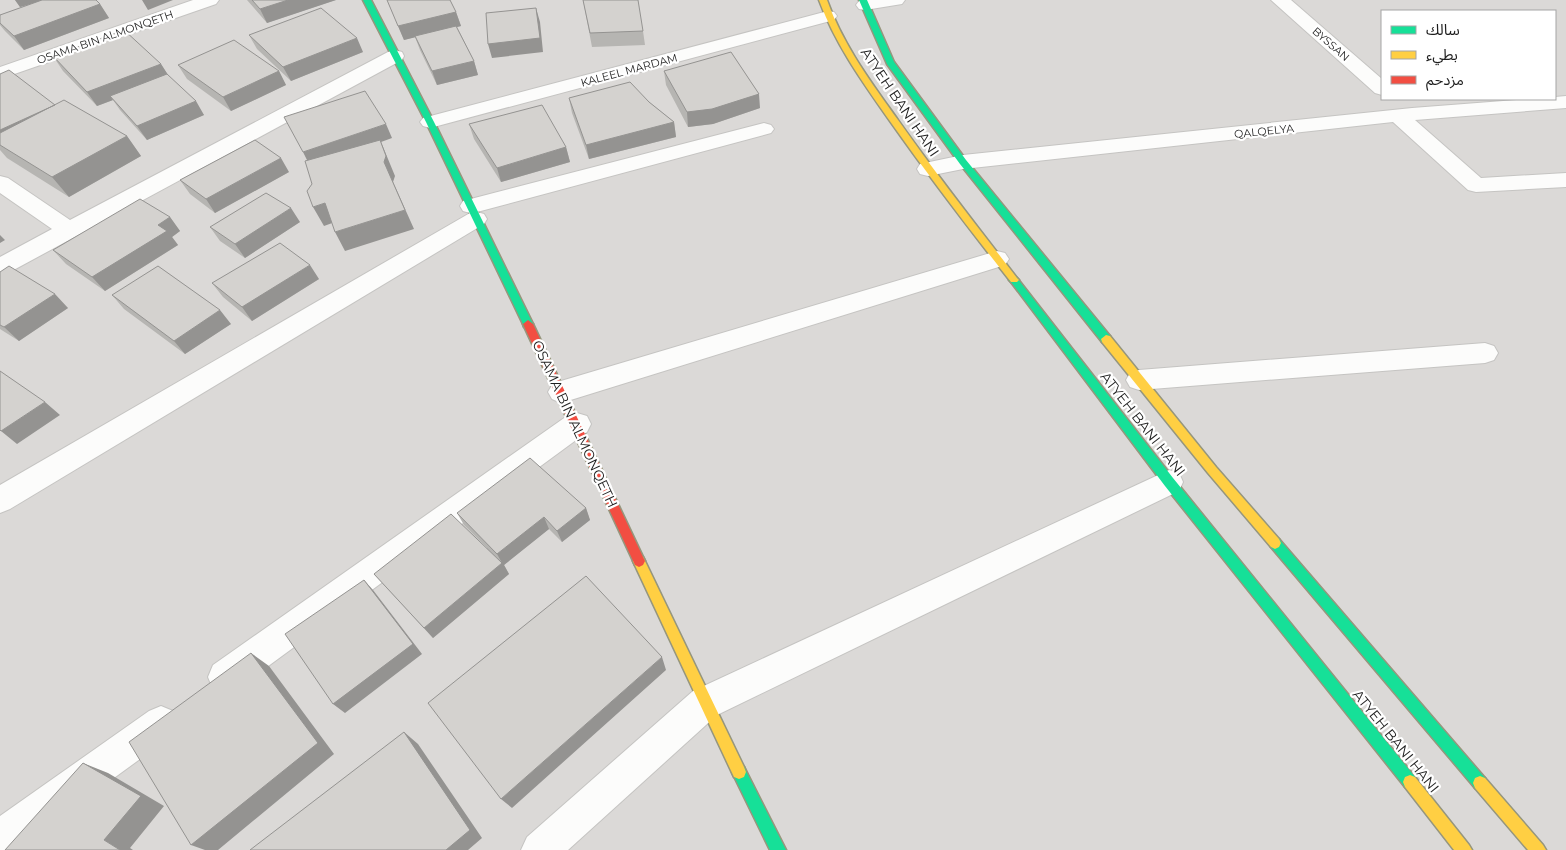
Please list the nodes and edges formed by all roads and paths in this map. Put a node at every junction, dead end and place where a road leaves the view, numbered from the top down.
1 (210, 0) edge
2 (367, 0) edge
3 (896, 0) edge
4 (1280, 0) edge
5 (864, 3) edge
6 (826, 8) edge
7 (394, 56) junction
8 (0, 73) edge
9 (1381, 88) edge
10 (1566, 102) edge
11 (1401, 110) edge
12 (430, 122) junction
13 (764, 129) dead end
14 (963, 162) junction
15 (928, 169) junction
16 (1566, 180) edge
17 (0, 183) edge
18 (473, 212) junction
19 (69, 230) junction
20 (997, 259) junction
21 (0, 268) edge
22 (1485, 353) dead end
23 (1139, 380) junction
24 (561, 392) junction
25 (577, 424) junction
26 (1169, 482) junction
27 (0, 500) edge
28 (705, 703) junction
29 (0, 838) edge
30 (540, 850) edge
31 (778, 850) edge
32 (1464, 850) edge
33 (1538, 850) edge

1 - 8 street, OSAMA BIN ALMONQETH
2 - 7 main road, OSAMA BIN ALMONQETH
3 - 5 street
4 - 9 street, BYSSAN
5 - 14 main road
6 - 12 street, KALEEL MARDAM
6 - 15 main road, ATYEH BANI HANI
7 - 12 main road, OSAMA BIN ALMONQETH
7 - 19 street
10 - 11 street, QALQELYA
11 - 14 street, QALQELYA
11 - 16 street
12 - 18 main road, OSAMA BIN ALMONQETH
13 - 18 street
14 - 15 street, QALQELYA
14 - 23 main road
15 - 20 main road, ATYEH BANI HANI
17 - 19 street
18 - 24 main road, OSAMA BIN ALMONQETH
18 - 27 street
19 - 21 street
20 - 24 street
20 - 26 main road, ATYEH BANI HANI
22 - 23 street
23 - 33 main road
24 - 25 main road, OSAMA BIN ALMONQETH
25 - 28 main road, OSAMA BIN ALMONQETH
25 - 29 street
26 - 28 street
26 - 32 main road, ATYEH BANI HANI
28 - 30 street
28 - 31 main road, OSAMA BIN ALMONQETH

